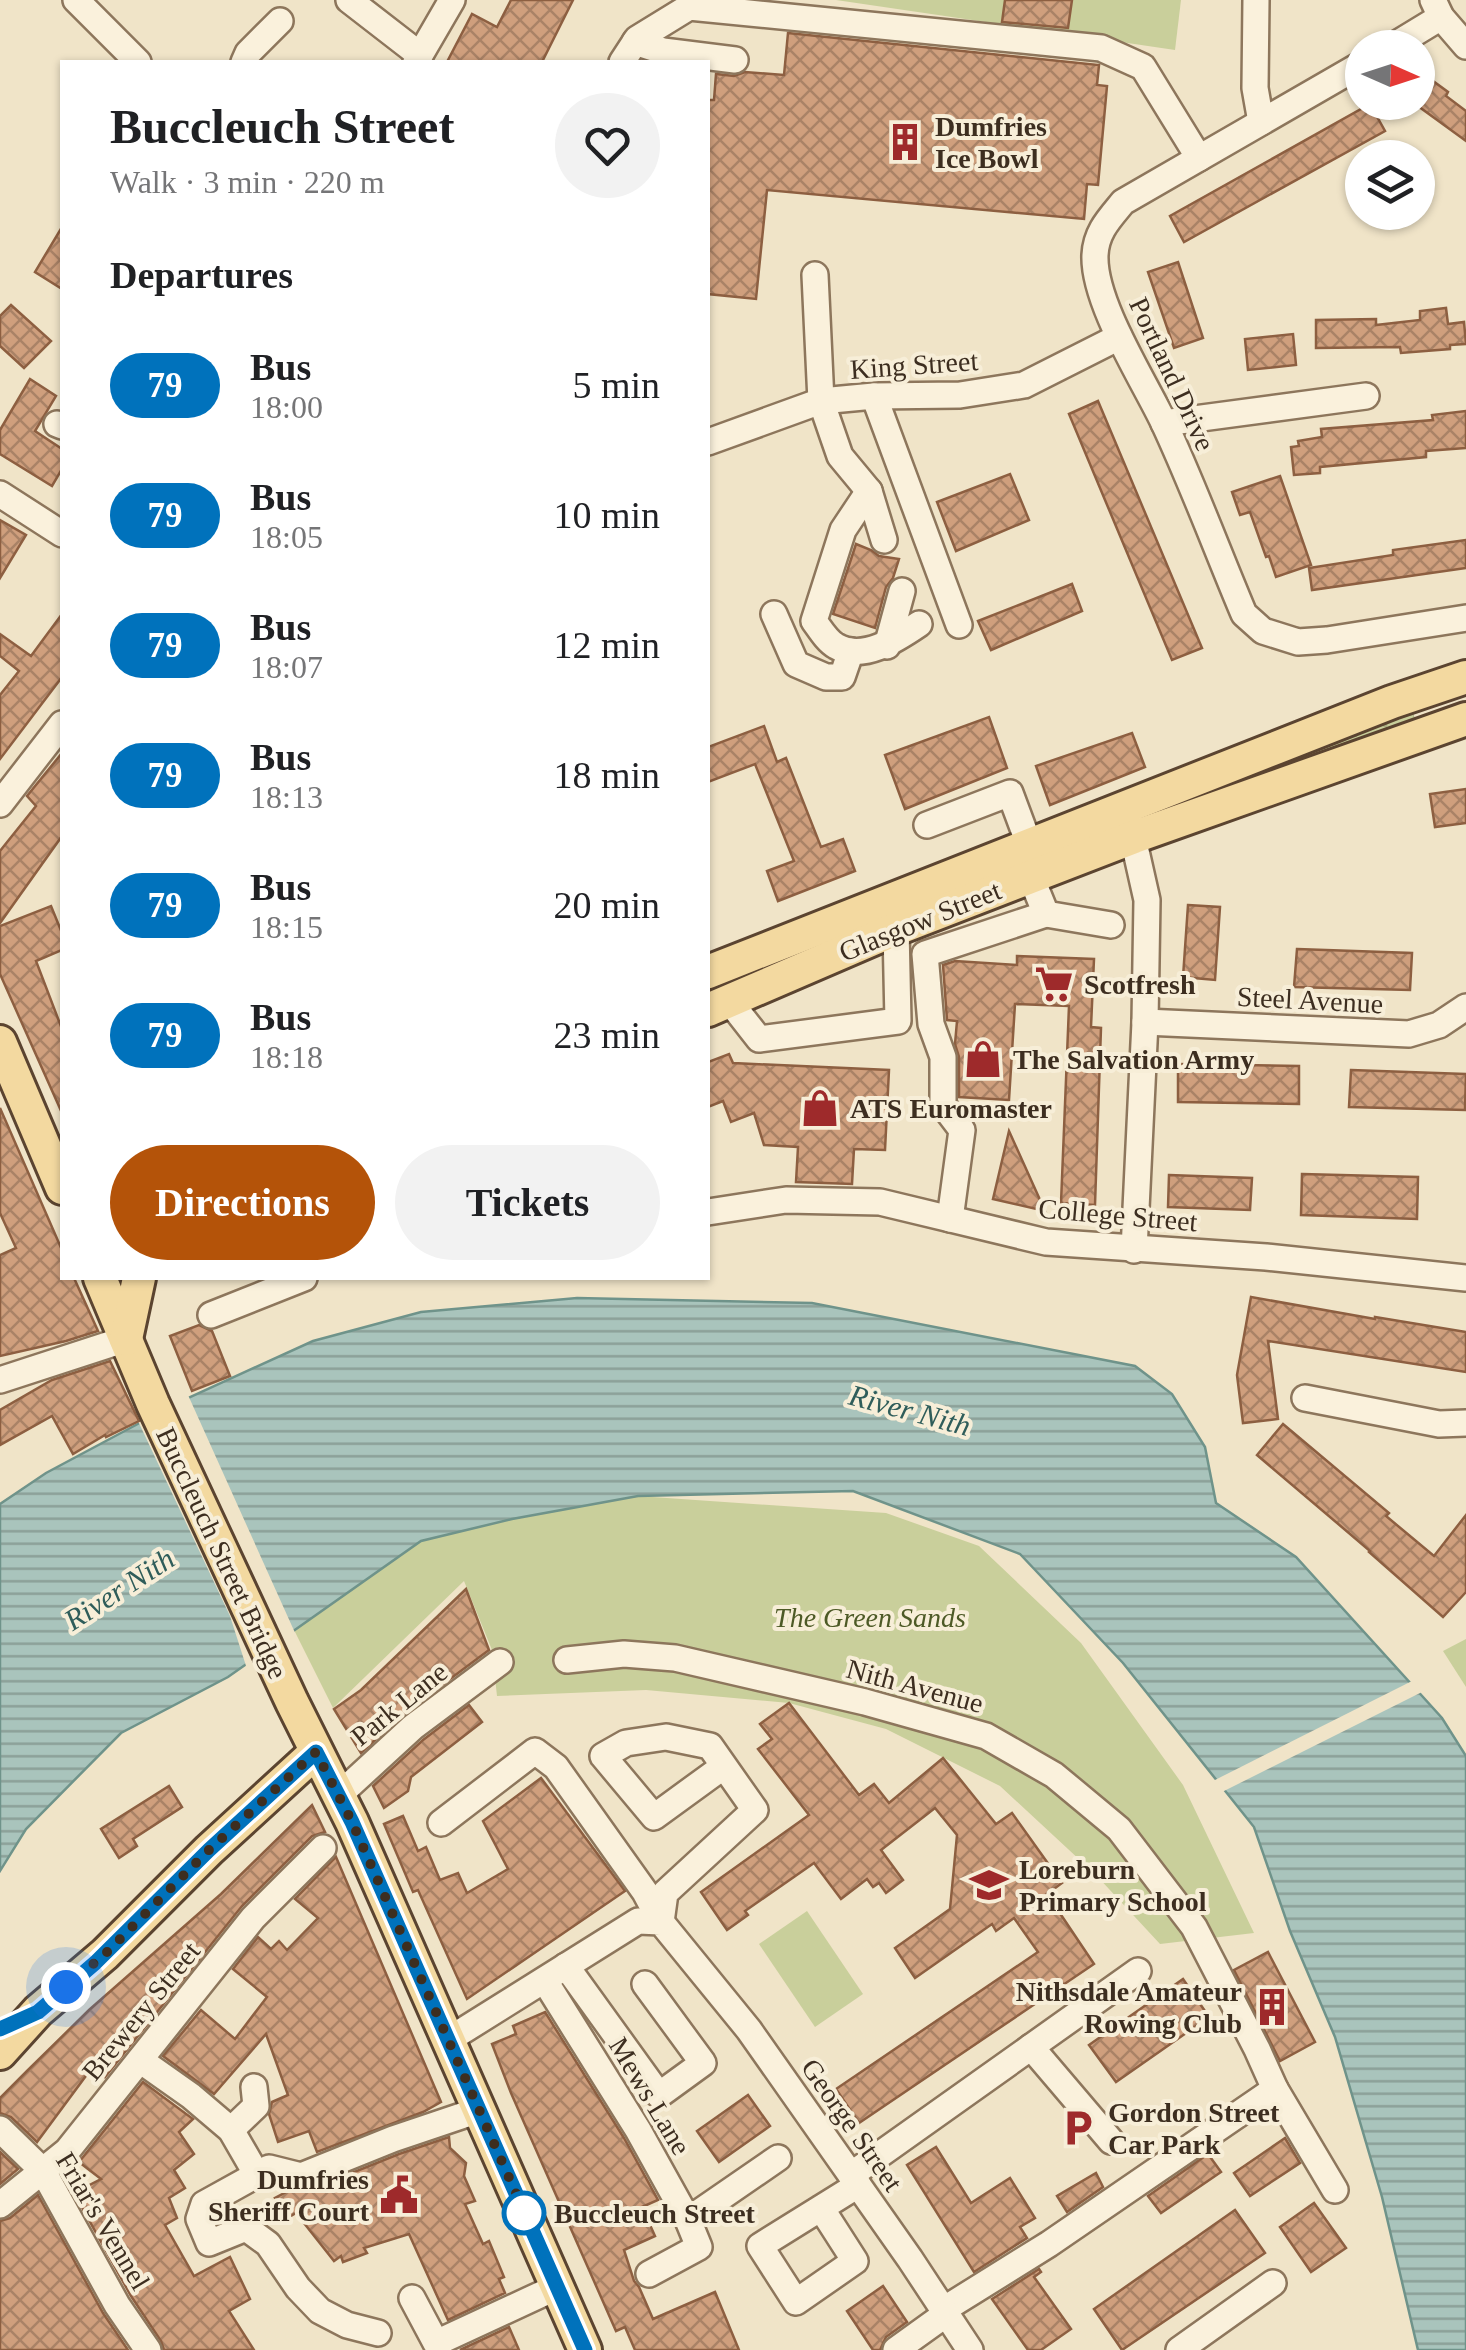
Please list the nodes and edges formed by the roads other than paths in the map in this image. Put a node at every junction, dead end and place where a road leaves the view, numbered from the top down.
1 (76, 0) edge
2 (349, 0) edge
3 (452, 0) edge
4 (1256, 0) edge
5 (1437, 9) edge
6 (280, 21) dead end
7 (1412, 30) edge
8 (1466, 46) edge
9 (629, 52) edge
10 (418, 59) edge
11 (136, 60) edge
12 (245, 60) edge
13 (735, 60) dead end
14 (1345, 74) edge
15 (1261, 122) junction
16 (1199, 158) junction
17 (814, 275) dead end
18 (1119, 337) junction
19 (874, 396) junction
20 (1366, 396) dead end
21 (821, 401) junction
22 (1164, 423) junction
23 (710, 441) edge
24 (869, 491) junction
25 (0, 494) edge
26 (60, 533) edge
27 (884, 540) dead end
28 (902, 590) dead end
29 (774, 614) dead end
30 (1466, 618) edge
31 (919, 624) dead end
32 (959, 624) dead end
33 (887, 646) junction
34 (850, 651) junction
35 (1466, 676) edge
36 (1466, 719) edge
37 (60, 727) edge
38 (0, 804) edge
39 (1129, 822) junction
40 (928, 826) dead end
41 (1030, 860) junction
42 (1046, 914) junction
43 (1110, 925) dead end
44 (896, 929) junction
45 (710, 971) edge
46 (719, 1006) edge
47 (1466, 1008) edge
48 (1145, 1022) junction
49 (0, 1042) edge
50 (60, 1183) edge
51 (710, 1212) edge
52 (950, 1219) junction
53 (1134, 1250) junction
54 (1466, 1278) edge
55 (101, 1280) edge
56 (138, 1280) edge
57 (299, 1280) edge
58 (211, 1315) dead end
59 (126, 1339) junction
60 (0, 1380) edge
61 (1305, 1398) dead end
62 (1466, 1423) edge
63 (567, 1660) dead end
64 (500, 1662) dead end
65 (316, 1752) junction
66 (724, 1766) dead end
67 (339, 1795) junction
68 (441, 1824) dead end
69 (323, 1848) dead end
70 (669, 1931) junction
71 (1138, 1972) dead end
72 (556, 1974) junction
73 (646, 1984) dead end
74 (38, 2012) junction
75 (0, 2029) edge
76 (448, 2040) junction
77 (1031, 2048) junction
78 (0, 2052) edge
79 (140, 2060) junction
80 (254, 2087) dead end
81 (1275, 2090) junction
82 (479, 2110) junction
83 (0, 2129) edge
84 (231, 2130) junction
85 (1111, 2140) dead end
86 (778, 2158) dead end
87 (43, 2171) junction
88 (256, 2176) junction
89 (854, 2180) junction
90 (1336, 2190) dead end
91 (0, 2205) edge
92 (821, 2208) dead end
93 (688, 2220) junction
94 (649, 2274) dead end
95 (1273, 2283) dead end
96 (558, 2288) junction
97 (412, 2298) dead end
98 (945, 2312) junction
99 (378, 2333) dead end
100 (148, 2350) edge
101 (585, 2350) edge
102 (896, 2350) edge
103 (970, 2350) edge
104 (1178, 2350) edge

1 - 11 street
2 - 10 street
3 - 10 street
4 - 15 street
5 - 7 street
5 - 8 street
6 - 12 street
9 - 13 street
9 - 16 street
14 - 15 street, Portland Drive
15 - 16 street, Portland Drive
16 - 18 street, Portland Drive
17 - 21 street
18 - 19 street, King Street
18 - 22 street, Portland Drive
19 - 21 street, King Street
19 - 32 street
20 - 22 street
21 - 23 street, King Street
21 - 24 street
22 - 30 street, Portland Drive
24 - 27 street
24 - 34 street
25 - 26 street
28 - 33 street
29 - 34 street
31 - 33 street
33 - 34 street
35 - 39 main road
36 - 39 main road
37 - 38 street
39 - 41 main road, Glasgow Street
39 - 48 street
40 - 41 street
41 - 42 street
41 - 44 main road, Glasgow Street
41 - 45 main road, Glasgow Street
42 - 43 street
42 - 52 street
44 - 46 main road, Glasgow Street
44 - 46 street
47 - 48 street, Steel Avenue
48 - 53 street
49 - 50 main road
51 - 52 street, College Street
52 - 53 street, College Street
53 - 54 street, College Street
55 - 59 main road, Buccleuch Street Bridge
56 - 59 main road
57 - 58 street
59 - 60 street
59 - 65 main road, Buccleuch Street Bridge
61 - 62 street
63 - 81 street, Nith Avenue
64 - 67 street, Park Lane
65 - 67 main road
65 - 74 main road
66 - 70 street
67 - 76 main road
68 - 70 street, George Street
69 - 79 street, Brewery Street
70 - 72 street
70 - 89 street, George Street
71 - 77 street
72 - 73 street
72 - 76 street
72 - 93 street, Mews Lane
74 - 75 street
74 - 78 main road
76 - 82 main road
77 - 85 street
77 - 89 street
79 - 84 street
79 - 87 street, Brewery Street
80 - 84 street
81 - 90 street, Nith Avenue
81 - 98 street
82 - 88 street
82 - 96 main road
83 - 87 street, Friar's Vennel
84 - 88 street
86 - 93 street
87 - 91 street, Brewery Street
87 - 100 street, Friar's Vennel
88 - 99 street
89 - 92 street
89 - 98 street, George Street
93 - 94 street
95 - 104 street
96 - 97 street
96 - 101 main road
98 - 102 street
98 - 103 street, George Street

